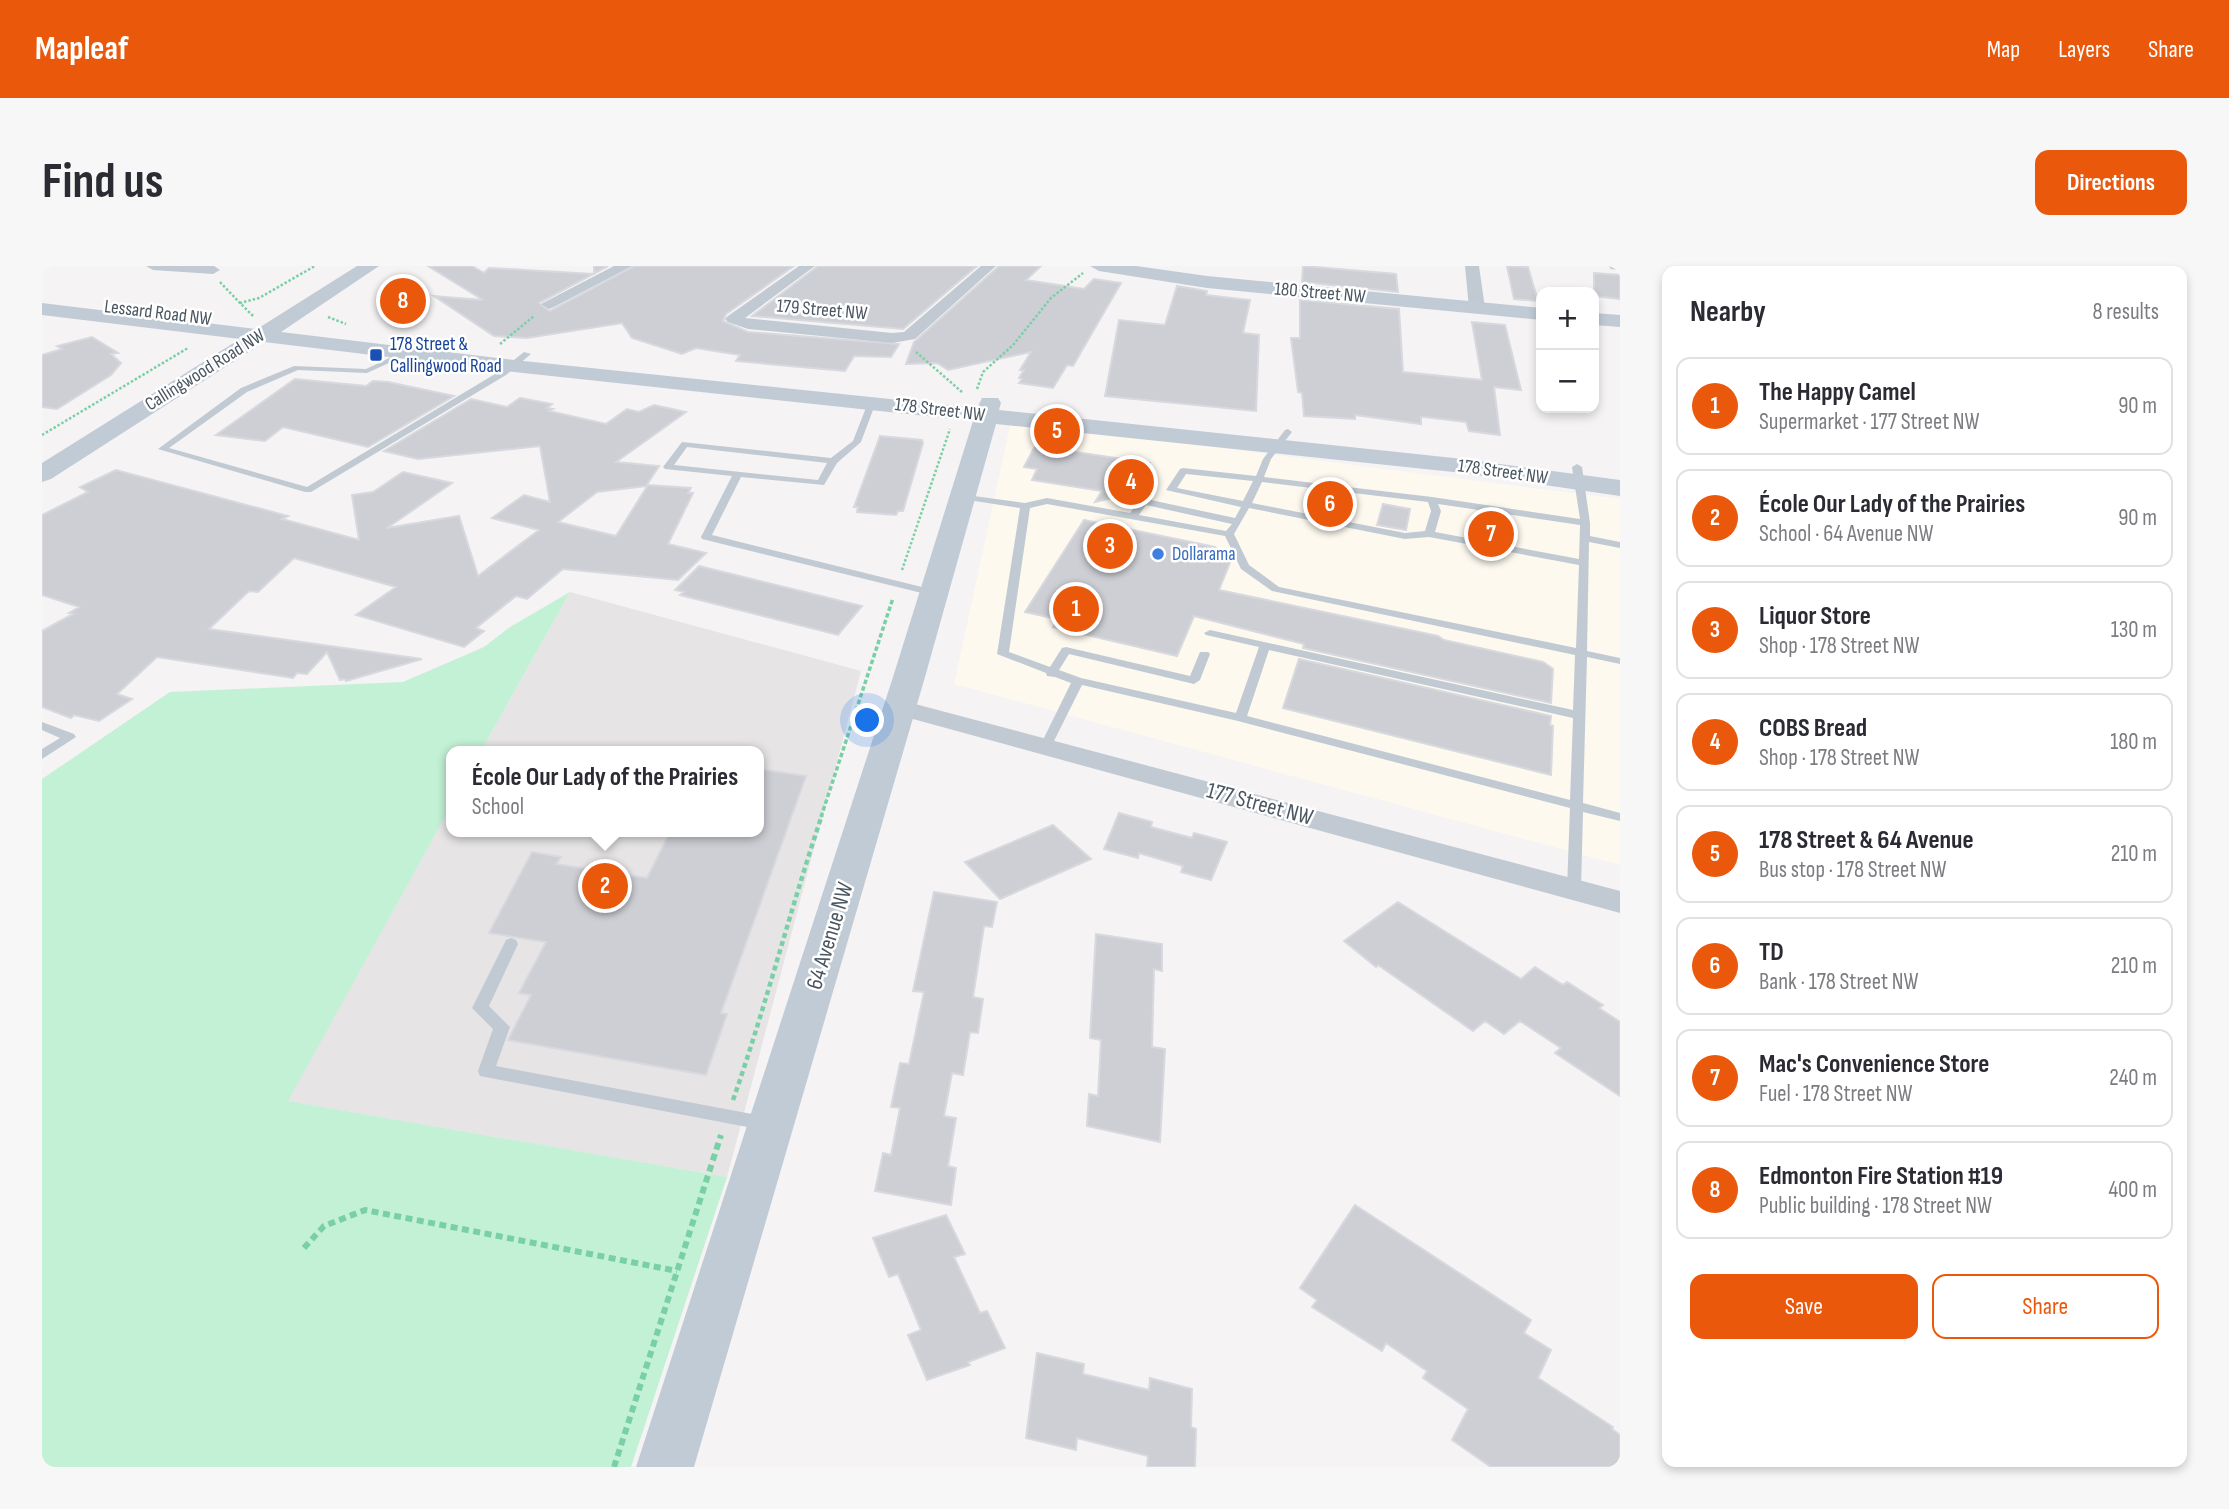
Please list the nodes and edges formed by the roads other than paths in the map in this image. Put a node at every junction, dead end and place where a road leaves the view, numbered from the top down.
1 (153, 266) edge
2 (370, 266) edge
3 (808, 266) edge
4 (989, 266) edge
5 (1099, 266) edge
6 (1472, 266) edge
7 (592, 267) edge
8 (622, 268) edge
9 (213, 270) road end
10 (327, 293) junction
11 (42, 298) edge
12 (550, 304) road end
13 (1477, 308) junction
14 (42, 309) edge
15 (1536, 314) edge
16 (1599, 319) edge
17 (1620, 321) edge
18 (263, 327) junction
19 (350, 341) junction
20 (407, 353) junction
21 (520, 360) junction
22 (186, 382) junction
23 (872, 402) junction
24 (975, 406) junction
25 (1283, 439) junction
26 (833, 461) junction
27 (1620, 472) edge
28 (42, 474) edge
29 (737, 474) junction
30 (1578, 474) junction
31 (1259, 479) junction
32 (1620, 488) edge
33 (962, 496) junction
34 (1432, 500) junction
35 (1247, 505) junction
36 (1025, 506) junction
37 (1133, 516) junction
38 (1238, 522) junction
39 (1585, 523) junction
40 (1229, 534) junction
41 (1429, 534) junction
42 (1584, 538) junction
43 (1620, 545) edge
44 (1583, 563) junction
45 (934, 593) junction
46 (1210, 633) dead end
47 (1265, 645) junction
48 (1580, 652) junction
49 (1204, 654) dead end
50 (1620, 661) edge
51 (1051, 674) junction
52 (1194, 680) junction
53 (1078, 681) junction
54 (1187, 706) junction
55 (900, 708) junction
56 (1578, 715) junction
57 (1240, 718) junction
58 (42, 726) edge
59 (1046, 746) junction
60 (42, 755) edge
61 (1574, 805) junction
62 (1620, 817) edge
63 (1574, 889) junction
64 (1620, 902) edge
65 (511, 944) dead end
66 (772, 1125) junction
67 (665, 1467) edge

1 - 9 street
2 - 10 main road, Callingwood Road NW
3 - 4 street, 179 Street NW
5 - 13 main road, 180 Street NW
6 - 13 street
7 - 8 street
8 - 12 street
10 - 18 main road, Callingwood Road NW
10 - 19 main road
11 - 18 main road, Lessard Road NW
13 - 15 main road, 180 Street NW
14 - 18 main road, Lessard Road NW
16 - 17 main road
18 - 19 main road, 178 Street NW
18 - 22 main road, Callingwood Road NW
19 - 20 main road, 178 Street NW
19 - 21 main road, 178 Street NW
19 - 22 main road
20 - 21 main road, 178 Street NW
20 - 21 lane
21 - 23 main road, 178 Street NW
21 - 24 main road, 178 Street NW
22 - 28 main road, Callingwood Road NW
23 - 24 main road, 178 Street NW
23 - 26 lane
24 - 25 main road, 178 Street NW
24 - 33 main road, 64 Avenue NW
25 - 30 main road, 178 Street NW
25 - 31 lane
26 - 29 lane
26 - 29 lane
27 - 30 main road, 178 Street NW
29 - 45 lane
30 - 32 main road, 178 Street NW
30 - 39 lane
31 - 34 lane
31 - 35 lane
31 - 35 lane
33 - 36 lane
33 - 45 main road, 64 Avenue NW
34 - 39 lane
34 - 41 lane
35 - 38 lane
35 - 41 lane
36 - 37 lane
36 - 51 lane
37 - 38 lane
37 - 40 lane
38 - 40 lane
39 - 42 lane
40 - 48 lane
41 - 44 lane
42 - 43 lane
42 - 44 lane
44 - 48 lane
45 - 55 main road, 64 Avenue NW
46 - 47 lane
47 - 56 lane
47 - 57 lane
48 - 50 lane
48 - 56 lane
49 - 52 lane
51 - 52 lane
51 - 53 lane
52 - 54 lane
53 - 54 lane
53 - 59 lane
54 - 57 lane
55 - 59 street, 177 Street NW
55 - 66 main road, 64 Avenue NW
56 - 61 lane
57 - 61 lane
58 - 60 lane
59 - 63 street, 177 Street NW
61 - 62 lane
61 - 63 lane
63 - 64 street, 177 Street NW
65 - 66 lane
66 - 67 main road, 64 Avenue NW

